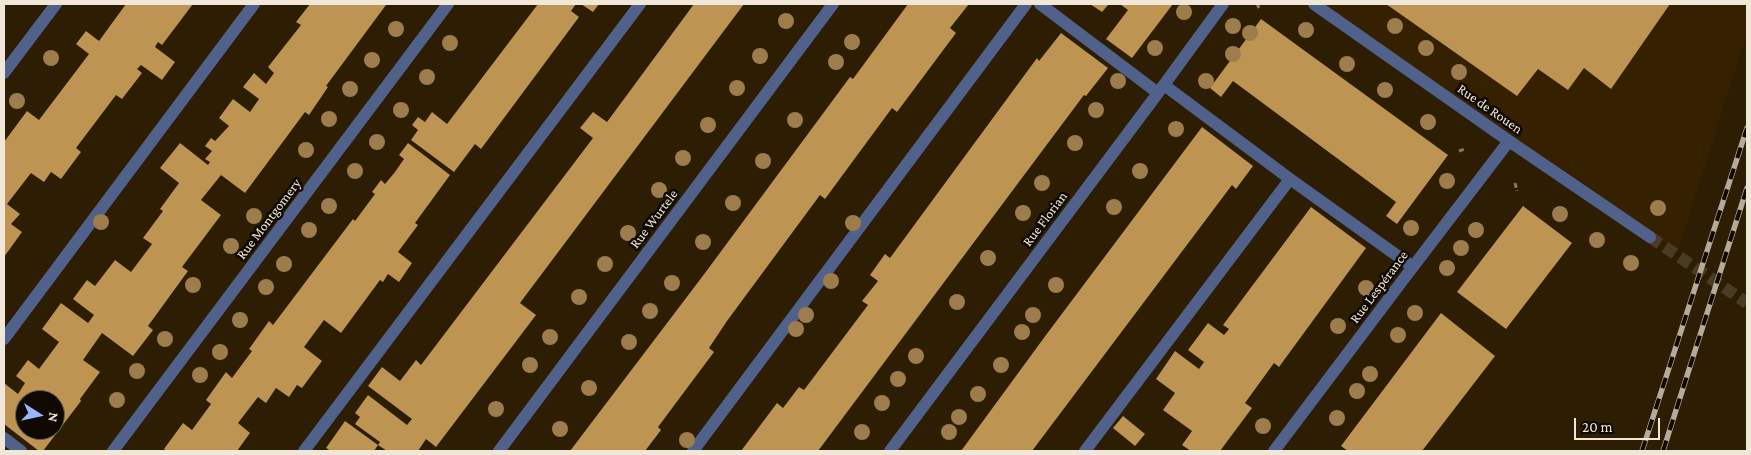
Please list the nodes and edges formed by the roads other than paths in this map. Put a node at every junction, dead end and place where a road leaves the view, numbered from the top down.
1 (56, 4) edge
2 (254, 4) edge
3 (448, 4) edge
4 (640, 4) edge
5 (833, 4) edge
6 (1026, 4) edge
7 (1040, 4) edge
8 (1223, 4) edge
9 (1314, 4) edge
10 (4, 73) edge
11 (1161, 89) junction
12 (1510, 141) junction
13 (1290, 179) junction
14 (1650, 237) tunnel mouth
15 (1413, 267) junction
16 (4, 339) edge
17 (4, 438) edge
18 (21, 451) edge
19 (113, 451) edge
20 (304, 451) edge
21 (499, 451) edge
22 (693, 451) edge
23 (890, 451) edge
24 (1085, 451) edge
25 (1274, 451) edge

1 - 10 street
2 - 16 street
3 - 19 street, Rue Montgomery
4 - 20 street
5 - 21 street, Rue Wurtele
6 - 22 street
7 - 11 street
8 - 11 street, Rue Florian
9 - 12 street, Rue de Rouen
11 - 13 street
11 - 23 street, Rue Florian
12 - 14 street, Rue de Rouen
12 - 15 street, Rue Lespérance
13 - 15 street
13 - 24 street
15 - 25 street, Rue Lespérance
17 - 18 street

